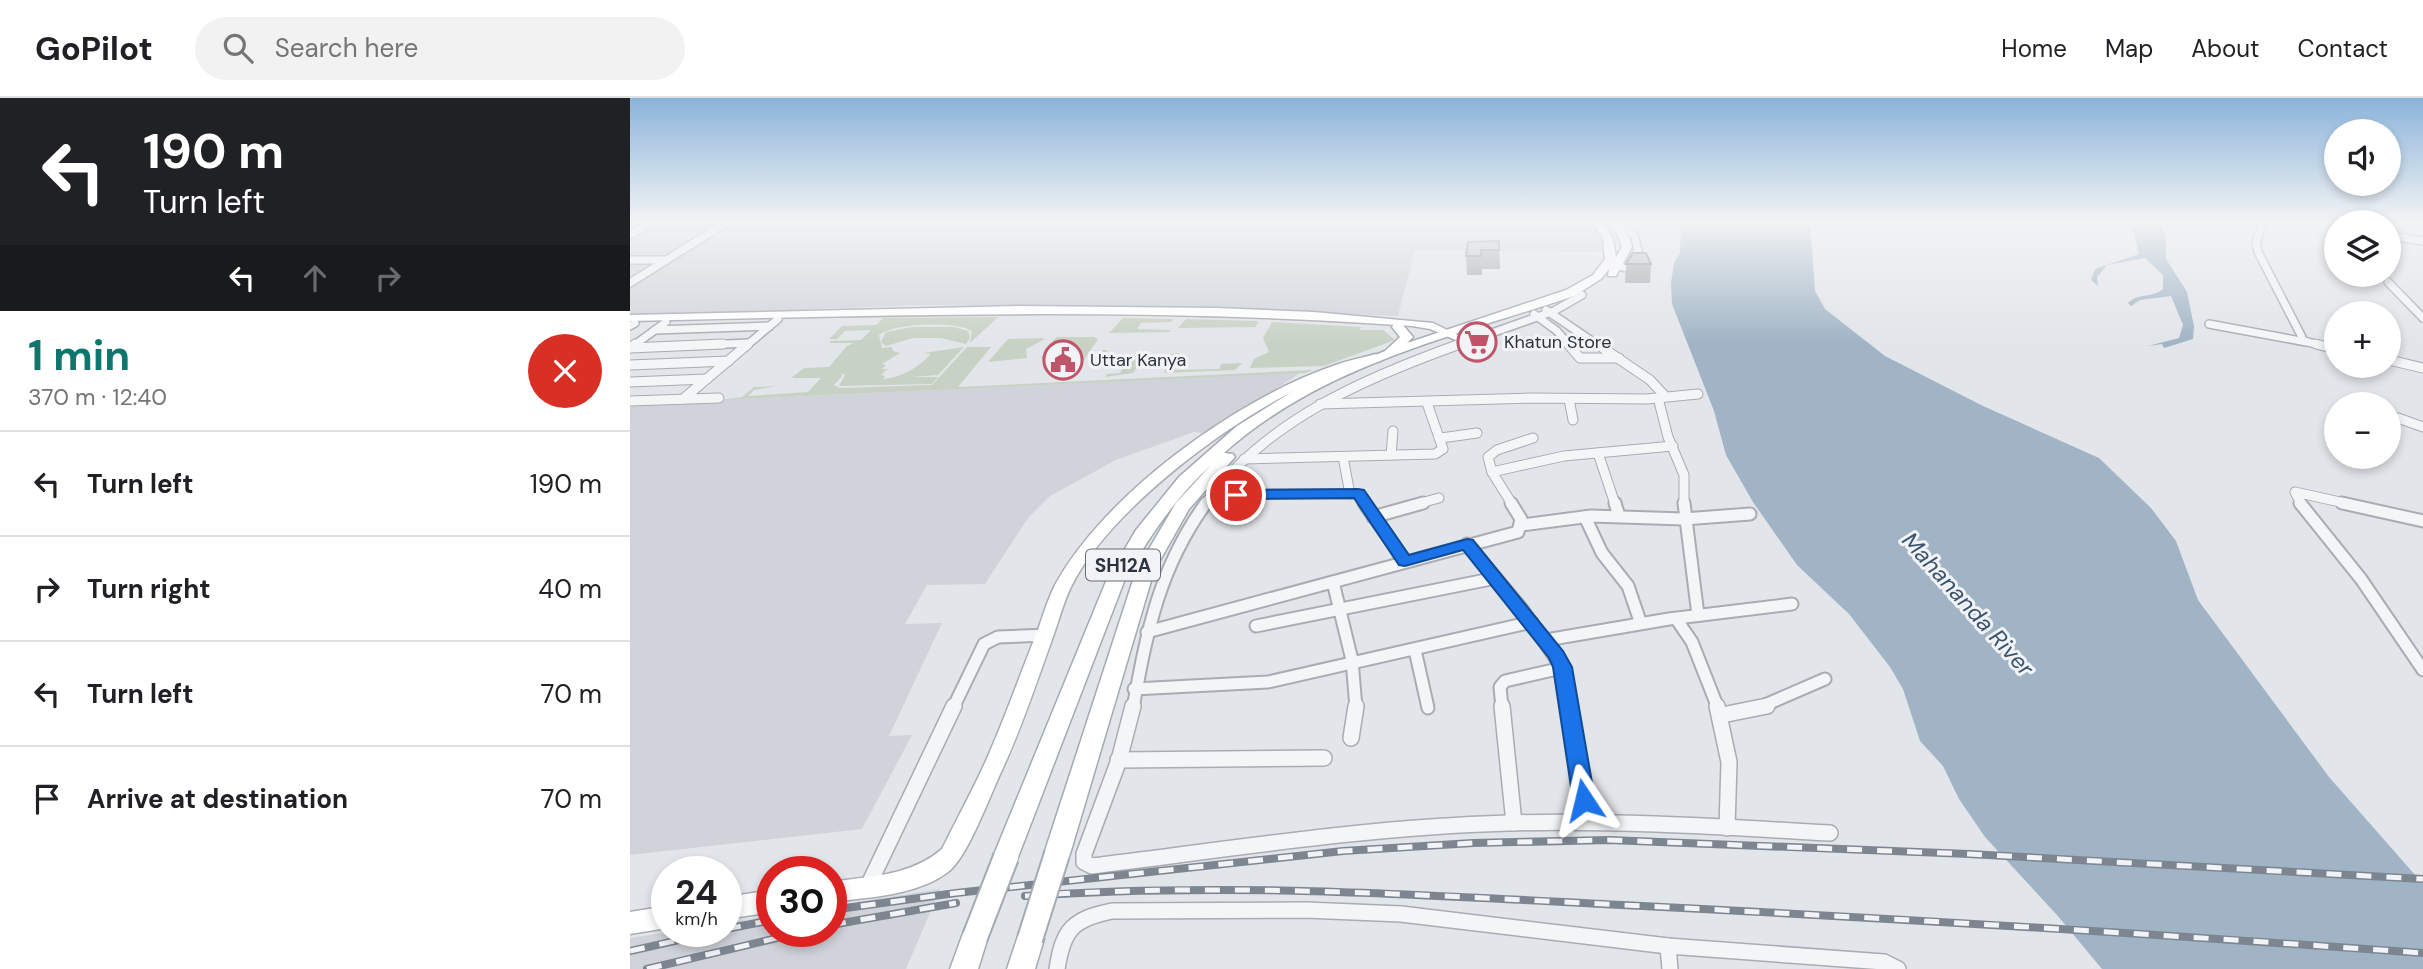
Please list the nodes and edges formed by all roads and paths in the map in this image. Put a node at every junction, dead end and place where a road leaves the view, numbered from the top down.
1 (663, 263) edge
2 (1615, 263) junction
3 (1630, 263) edge
4 (2264, 263) edge
5 (630, 283) edge
6 (2393, 287) edge
7 (1072, 312) junction
8 (1542, 313) junction
9 (2423, 318) edge
10 (631, 322) edge
11 (666, 322) junction
12 (774, 322) junction
13 (1380, 323) junction
14 (2209, 324) dead end
15 (1398, 327) junction
16 (655, 330) junction
17 (1452, 339) junction
18 (2306, 342) junction
19 (750, 343) junction
20 (2324, 346) edge
21 (630, 348) edge
22 (1376, 358) junction
23 (1619, 358) junction
24 (729, 361) junction
25 (2401, 363) edge
26 (630, 365) edge
27 (2423, 368) edge
28 (707, 379) junction
29 (630, 382) edge
30 (1698, 394) dead end
31 (1662, 397) junction
32 (719, 398) dead end
33 (683, 399) junction
34 (1569, 399) junction
35 (630, 401) edge
36 (1318, 404) junction
37 (1427, 404) junction
38 (2401, 419) edge
39 (1573, 420) dead end
40 (2423, 427) edge
41 (1393, 431) dead end
42 (1477, 433) dead end
43 (1441, 438) junction
44 (1533, 438) dead end
45 (1673, 446) junction
46 (1598, 453) junction
47 (1391, 455) junction
48 (1343, 457) junction
49 (1244, 459) junction
50 (1492, 472) junction
51 (1211, 494) junction
52 (1350, 494) junction
53 (1439, 498) dead end
54 (1749, 514) dead end
55 (1619, 516) junction
56 (1373, 517) junction
57 (1585, 517) junction
58 (1684, 519) junction
59 (2423, 521) edge
60 (1522, 525) junction
61 (1467, 544) junction
62 (1405, 561) junction
63 (1496, 578) junction
64 (1333, 582) junction
65 (1792, 604) dead end
66 (1340, 608) junction
67 (1698, 614) junction
68 (1677, 620) junction
69 (1640, 621) junction
70 (1532, 622) junction
71 (1255, 626) dead end
72 (1147, 632) junction
73 (1047, 635) junction
74 (1546, 640) junction
75 (1415, 650) junction
76 (1352, 665) junction
77 (1562, 667) junction
78 (2423, 670) edge
79 (1825, 680) dead end
80 (1134, 689) junction
81 (1428, 708) dead end
82 (1722, 715) junction
83 (1351, 738) dead end
84 (1324, 758) dead end
85 (1118, 760) junction
86 (1588, 822) junction
87 (1514, 823) junction
88 (1727, 828) junction
89 (1830, 833) dead end
90 (868, 886) junction
91 (847, 889) edge
92 (651, 920) edge
93 (630, 923) edge
94 (1668, 946) junction
95 (964, 969) edge
96 (1021, 969) edge
97 (1057, 969) edge
98 (1670, 969) edge
99 (1898, 969) edge

1 - 5 street
2 - 3 street
2 - 8 main road, SH12A
2 - 17 main road, SH12A
4 - 18 street
6 - 9 street
7 - 10 street
7 - 12 street
7 - 13 street
8 - 17 main road, SH12A
8 - 23 street
8 - 23 street
10 - 11 street
11 - 12 street
11 - 16 street
12 - 16 street
12 - 19 street
13 - 15 street
13 - 17 street
14 - 18 street
15 - 17 street
15 - 22 main road
16 - 21 street
17 - 22 main road, SH12A
17 - 36 street
17 - 96 main road, SH12A, bridge
18 - 20 street
19 - 21 street
19 - 24 street
22 - 73 street
22 - 95 main road, SH12A, bridge
23 - 31 street
24 - 26 street
24 - 28 street
25 - 27 street
28 - 29 street
28 - 33 street
30 - 31 street
31 - 34 street
31 - 45 street
32 - 33 street
33 - 35 street
34 - 37 street
34 - 39 street
36 - 37 street
36 - 49 street
37 - 43 street
38 - 40 street
41 - 47 street
42 - 43 street
43 - 47 street
44 - 50 street
45 - 46 street
45 - 58 street
46 - 50 street
46 - 55 street
47 - 48 street
48 - 49 street
48 - 52 street
49 - 51 street
50 - 60 street
51 - 52 street
51 - 72 street
52 - 56 street
53 - 56 street
54 - 58 street
55 - 57 street
55 - 58 street
56 - 62 street
57 - 60 street
57 - 69 street
58 - 67 street
59 - 78 street
60 - 61 street
61 - 62 street
61 - 63 street
62 - 64 street
63 - 66 street
63 - 70 street
64 - 66 street
64 - 72 street
65 - 67 street
66 - 71 street
66 - 76 street
67 - 68 street
68 - 69 street
68 - 82 street
69 - 74 street
70 - 74 street
70 - 75 street
72 - 80 street
73 - 90 street
73 - 90 street
74 - 77 street
75 - 76 street
75 - 81 street
76 - 80 street
76 - 83 street
77 - 86 street
77 - 87 street
79 - 82 street
80 - 85 street
82 - 88 street
84 - 85 street
85 - 87 street
86 - 87 street
86 - 88 street
88 - 89 street
90 - 91 street
92 - 93 street
94 - 97 street
94 - 98 street
94 - 99 street

